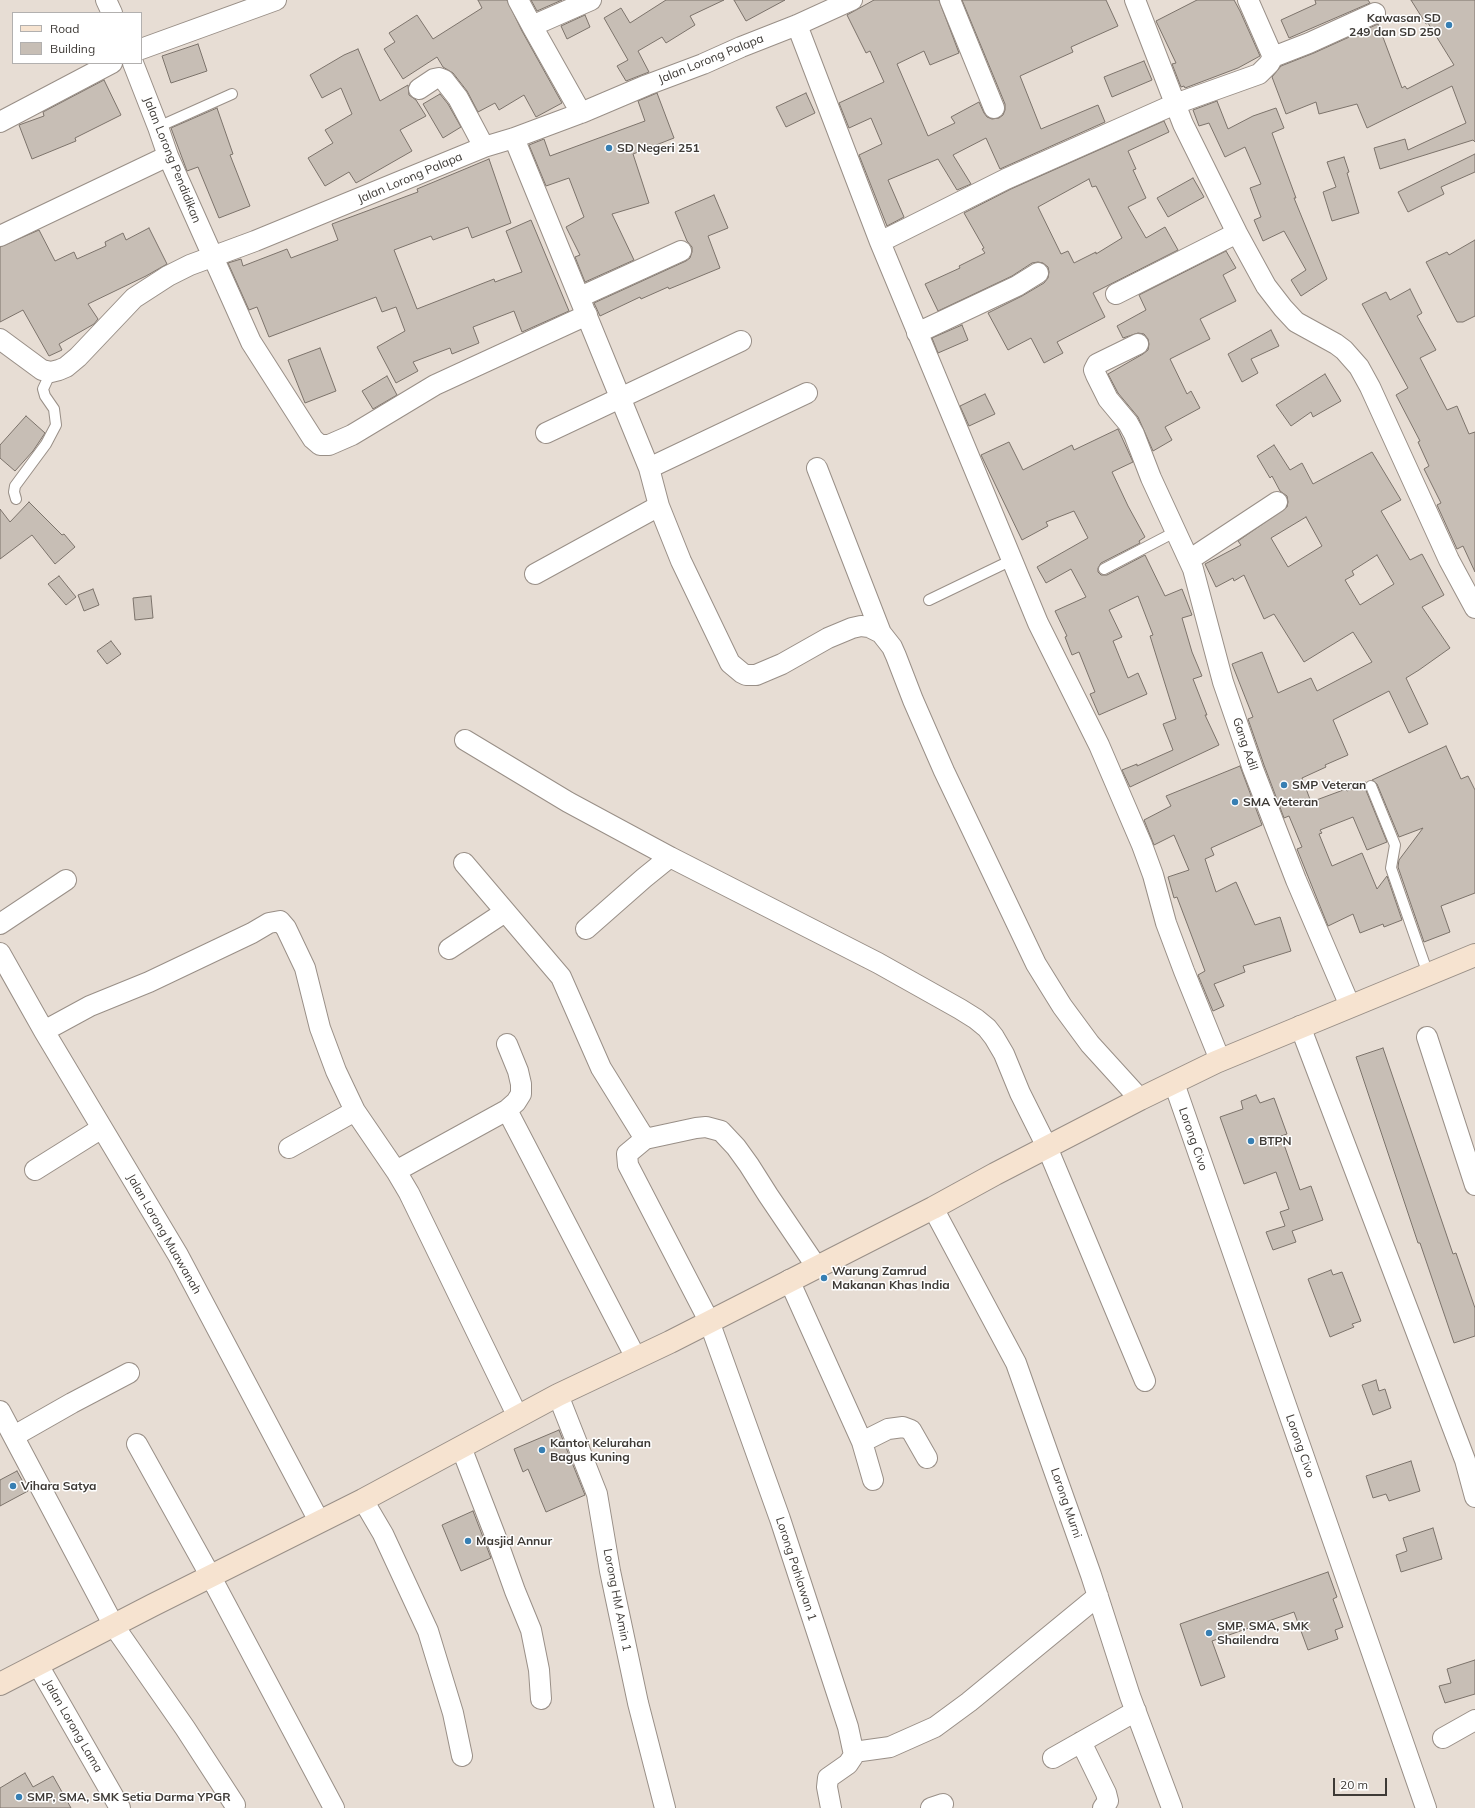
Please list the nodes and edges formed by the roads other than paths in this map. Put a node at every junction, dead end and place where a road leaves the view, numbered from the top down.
1 (106, 0) edge
2 (276, 0) edge
3 (518, 0) edge
4 (591, 0) edge
5 (852, 0) edge
6 (950, 0) edge
7 (1135, 0) edge
8 (1248, 0) edge
9 (112, 12) edge
10 (1375, 13) dead end
11 (797, 25) junction
12 (532, 26) junction
13 (142, 49) edge
14 (1273, 57) junction
15 (110, 64) edge
16 (133, 64) edge
17 (419, 89) dead end
18 (232, 94) dead end
19 (1175, 104) junction
20 (994, 108) dead end
21 (581, 113) junction
22 (0, 122) edge
23 (158, 127) junction
24 (514, 138) junction
25 (484, 147) junction
26 (168, 156) junction
27 (1237, 233) junction
28 (0, 236) edge
29 (880, 242) junction
30 (681, 251) dead end
31 (212, 258) junction
32 (1038, 273) dead end
33 (1116, 294) dead end
34 (583, 306) junction
35 (917, 333) junction
36 (0, 339) edge
37 (741, 341) dead end
38 (1138, 344) dead end
39 (51, 372) junction
40 (807, 392) dead end
41 (620, 398) junction
42 (546, 433) dead end
43 (649, 468) junction
44 (817, 468) dead end
45 (16, 499) dead end
46 (1277, 502) dead end
47 (659, 506) junction
48 (1175, 532) junction
49 (1012, 560) junction
50 (1189, 560) junction
51 (1104, 569) dead end
52 (535, 574) dead end
53 (929, 600) dead end
54 (1475, 608) edge
55 (881, 633) junction
56 (465, 740) dead end
57 (1371, 786) dead end
58 (670, 857) junction
59 (464, 863) dead end
60 (66, 880) dead end
61 (505, 912) junction
62 (0, 924) edge
63 (586, 929) dead end
64 (449, 949) dead end
65 (0, 953) edge
66 (1475, 955) edge
67 (1428, 974) junction
68 (1350, 1006) junction
69 (1300, 1026) junction
70 (44, 1031) junction
71 (1428, 1037) dead end
72 (506, 1044) dead end
73 (1220, 1060) junction
74 (1174, 1083) junction
75 (1140, 1099) junction
76 (507, 1110) junction
77 (355, 1111) junction
78 (102, 1128) junction
79 (645, 1139) junction
80 (1047, 1147) junction
81 (289, 1148) dead end
82 (34, 1170) dead end
83 (396, 1171) junction
84 (1475, 1185) edge
85 (933, 1208) junction
86 (816, 1266) junction
87 (789, 1280) junction
88 (709, 1321) junction
89 (636, 1358) junction
90 (129, 1373) dead end
91 (1145, 1381) dead end
92 (558, 1395) junction
93 (0, 1411) edge
94 (518, 1416) junction
95 (14, 1436) junction
96 (862, 1442) junction
97 (136, 1444) dead end
98 (461, 1447) junction
99 (927, 1458) dead end
100 (873, 1480) dead end
101 (1475, 1497) edge
102 (363, 1500) junction
103 (319, 1521) junction
104 (211, 1577) junction
105 (1098, 1596) junction
106 (114, 1626) junction
107 (38, 1665) junction
108 (0, 1684) edge
109 (541, 1699) dead end
110 (1136, 1711) junction
111 (1475, 1720) edge
112 (1443, 1738) dead end
113 (1081, 1742) junction
114 (854, 1752) junction
115 (462, 1756) dead end
116 (1053, 1758) dead end
117 (235, 1805) dead end
118 (120, 1808) edge
119 (334, 1808) edge
120 (665, 1808) edge
121 (831, 1808) edge
122 (1103, 1808) edge
123 (1172, 1808) edge
124 (1426, 1808) edge

1 - 9 street
2 - 13 street
3 - 12 street
4 - 12 street
5 - 11 street, Jalan Lorong Palapa
6 - 20 street
7 - 19 street
8 - 14 street
10 - 14 street
11 - 21 street, Jalan Lorong Palapa
11 - 29 street
12 - 21 street
14 - 19 street
15 - 22 street
16 - 23 street, Jalan Lorong Pendidikan
17 - 25 street
18 - 23 lane
19 - 27 street
19 - 29 street
21 - 24 street, Jalan Lorong Palapa
23 - 26 street, Jalan Lorong Pendidikan
24 - 25 street, Jalan Lorong Palapa
24 - 34 street
25 - 31 street, Jalan Lorong Palapa
26 - 28 street
26 - 31 street, Jalan Lorong Pendidikan
27 - 33 street
27 - 54 street
29 - 35 street
30 - 34 street
31 - 34 street, Jalan Lorong Pendidikan
31 - 39 street, Jalan Lorong Palapa
32 - 35 street
34 - 41 street
35 - 49 street
36 - 39 street
37 - 41 street
38 - 48 street, Gang Adil
39 - 45 lane
40 - 43 street
41 - 42 street
41 - 43 street
43 - 47 street
44 - 55 street
46 - 50 street
47 - 52 street
47 - 55 street
48 - 50 street, Gang Adil
48 - 51 lane
49 - 53 lane
49 - 73 street
50 - 68 street, Gang Adil
55 - 75 street
56 - 58 street
57 - 67 lane
58 - 63 street
58 - 80 street
59 - 61 street
60 - 62 street
61 - 64 street
61 - 79 street
65 - 70 street, Jalan Lorong Muawanah
66 - 67 main road
67 - 68 main road
68 - 69 main road
69 - 73 main road
69 - 101 street
70 - 77 street
70 - 78 street, Jalan Lorong Muawanah
71 - 84 street
72 - 76 street
73 - 74 main road
74 - 75 main road
74 - 124 street, Lorong Civo
75 - 80 main road
76 - 83 street
76 - 89 street
77 - 81 street
77 - 83 street
78 - 82 street
78 - 103 street, Jalan Lorong Muawanah
79 - 86 street
79 - 88 street, Lorong Pahlawan 1
80 - 85 main road
80 - 91 street
83 - 94 street
85 - 86 main road
85 - 105 street, Lorong Murni
86 - 87 main road
87 - 88 main road
87 - 96 street
88 - 89 main road
88 - 114 street, Lorong Pahlawan 1
89 - 92 main road
90 - 95 street
92 - 94 main road
92 - 120 street, Lorong HM Amin 1
93 - 95 street
94 - 98 main road
95 - 106 street
96 - 99 street
96 - 100 street
97 - 104 street
98 - 102 main road
98 - 109 street
102 - 103 main road
102 - 115 street
103 - 104 main road
104 - 106 main road
104 - 119 street
105 - 110 street, Lorong Murni
105 - 114 street
106 - 107 main road
106 - 117 street
107 - 108 main road
107 - 118 street, Jalan Lorong Lama
110 - 113 street
110 - 123 street, Lorong Murni
111 - 112 street
113 - 116 street
113 - 122 street
114 - 121 street

